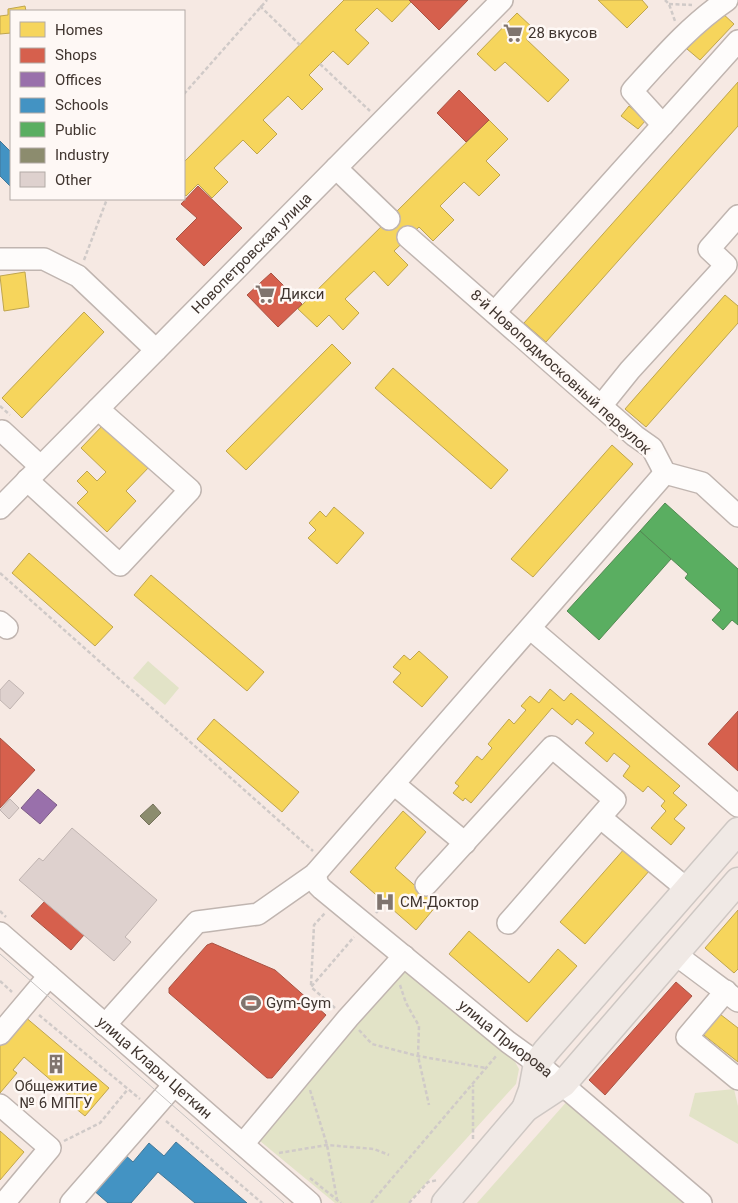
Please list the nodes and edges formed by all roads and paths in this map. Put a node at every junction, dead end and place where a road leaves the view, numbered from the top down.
1 (266, 0) edge
2 (502, 0) edge
3 (665, 0) edge
4 (728, 0) edge
5 (260, 6) junction
6 (738, 9) edge
7 (681, 37) junction
8 (738, 41) edge
9 (300, 45) dead end
10 (320, 64) dead end
11 (185, 93) edge
12 (382, 122) junction
13 (663, 124) junction
14 (336, 168) junction
15 (107, 200) edge
16 (738, 216) edge
17 (389, 219) dead end
18 (408, 238) dead end
19 (0, 259) edge
20 (732, 270) edge
21 (78, 276) junction
22 (495, 312) junction
23 (156, 350) junction
24 (601, 406) junction
25 (98, 408) junction
26 (0, 433) edge
27 (34, 473) junction
28 (666, 473) junction
29 (0, 508) edge
30 (738, 516) edge
31 (0, 573) edge
32 (531, 629) junction
33 (394, 784) junction
34 (738, 806) edge
35 (601, 818) junction
36 (738, 831) edge
37 (465, 843) junction
38 (320, 868) junction
39 (738, 881) edge
40 (426, 885) dead end
41 (687, 889) junction
42 (336, 900) junction
43 (385, 902) dead end
44 (508, 923) dead end
45 (365, 924) junction
46 (0, 933) edge
47 (675, 954) junction
48 (399, 962) junction
49 (49, 976) junction
50 (0, 981) edge
51 (311, 987) junction
52 (734, 996) edge
53 (26, 1003) junction
54 (348, 1018) junction
55 (105, 1025) junction
56 (0, 1034) edge
57 (498, 1054) dead end
58 (418, 1056) junction
59 (537, 1063) junction
60 (486, 1068) junction
61 (304, 1070) junction
62 (738, 1079) edge
63 (473, 1083) junction
64 (563, 1084) junction
65 (174, 1085) junction
66 (128, 1089) junction
67 (429, 1105) dead end
68 (1, 1108) edge
69 (152, 1109) junction
70 (525, 1109) junction
71 (479, 1137) dead end
72 (243, 1144) junction
73 (327, 1145) junction
74 (50, 1148) junction
75 (279, 1153) dead end
76 (389, 1155) dead end
77 (443, 1191) edge
78 (338, 1200) dead end
79 (4, 1203) edge
80 (71, 1203) edge
81 (262, 1203) edge
82 (310, 1203) edge
83 (371, 1203) edge
84 (409, 1203) edge
85 (700, 1203) edge

1 - 5 path
2 - 12 street, Новопетровская улица
3 - 7 path
4 - 6 street
4 - 7 street
5 - 9 path
5 - 11 path
7 - 13 street
8 - 13 street
10 - 12 path
12 - 14 street, Новопетровская улица
13 - 22 street
14 - 17 street
14 - 23 street, Новопетровская улица
15 - 21 path
16 - 20 street
18 - 22 street, 8-й Новоподмосковный переулок
19 - 21 street
20 - 24 street
21 - 23 street
22 - 24 street, 8-й Новоподмосковный переулок
23 - 25 street, Новопетровская улица
24 - 28 street, 8-й Новоподмосковный переулок
25 - 27 street, Новопетровская улица
25 - 27 street
26 - 27 street
27 - 29 street, Новопетровская улица
28 - 30 street
28 - 32 street
31 - 38 path
32 - 33 street
32 - 34 street
33 - 37 street
33 - 38 street
35 - 37 street
35 - 41 street
35 - 44 street
36 - 41 main road
37 - 40 street
38 - 42 street, улица Приорова
38 - 55 street
39 - 47 main road
41 - 59 main road
42 - 45 street, улица Приорова
42 - 51 path
43 - 45 path
45 - 48 street, улица Приорова
45 - 51 path
46 - 49 street, улица Клары Цеткин
47 - 52 street
47 - 64 main road
48 - 54 street
48 - 58 path
48 - 59 street, улица Приорова
49 - 53 street
49 - 55 street, улица Клары Цеткин
50 - 53 path
51 - 54 path
52 - 62 street
53 - 56 street
53 - 66 path
54 - 58 path
54 - 61 street
55 - 65 street, улица Клары Цеткин
57 - 60 path
58 - 60 path
58 - 67 path
59 - 64 street, улица Приорова
59 - 70 main road
60 - 63 path
61 - 72 street
61 - 73 path
63 - 71 path
63 - 83 path
64 - 70 main road
64 - 85 street, улица Приорова
65 - 69 street
65 - 72 street, улица Клары Цеткин
66 - 69 path
66 - 74 path
68 - 74 street
69 - 80 street
69 - 81 path
70 - 77 main road
72 - 82 street, улица Клары Цеткин
73 - 75 path
73 - 76 path
73 - 78 path
74 - 79 street
77 - 84 path

